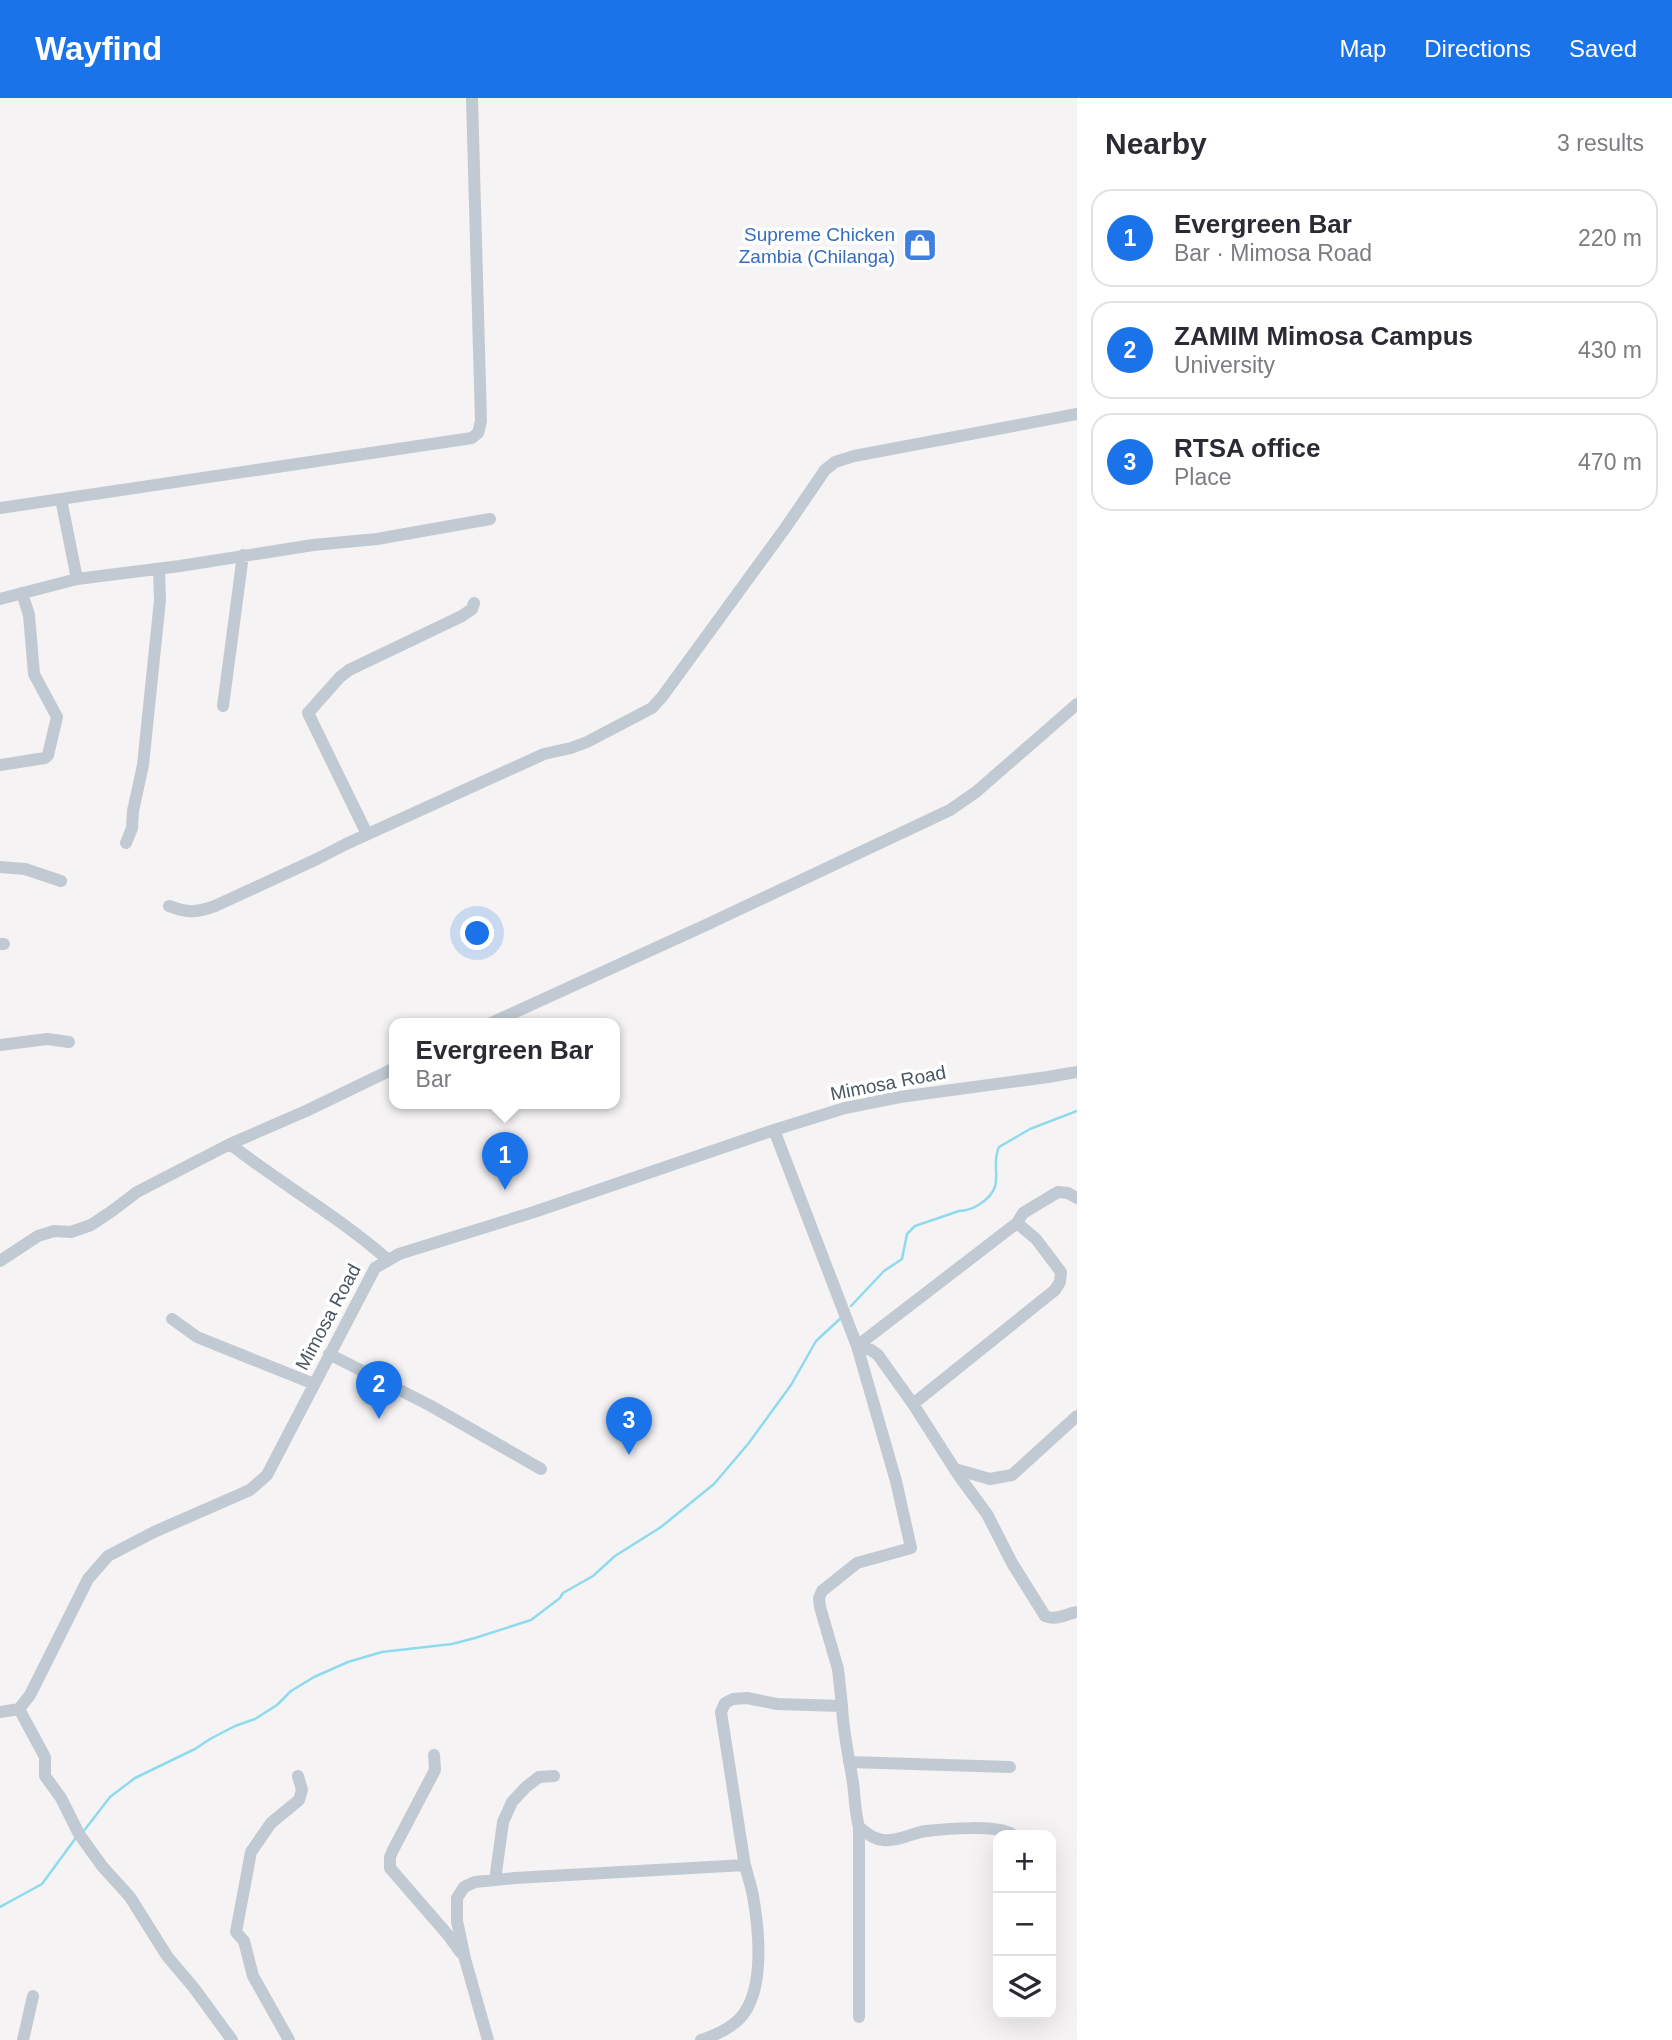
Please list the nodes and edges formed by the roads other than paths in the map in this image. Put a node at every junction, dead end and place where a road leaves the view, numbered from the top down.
1 (472, 98) edge
2 (1077, 414) edge
3 (61, 499) junction
4 (0, 508) edge
5 (490, 519) dead end
6 (243, 555) junction
7 (159, 569) junction
8 (77, 579) junction
9 (22, 593) junction
10 (0, 598) edge
11 (474, 603) dead end
12 (1077, 704) edge
13 (223, 706) dead end
14 (0, 765) edge
15 (367, 834) junction
16 (126, 843) dead end
17 (0, 867) edge
18 (61, 881) dead end
19 (169, 906) dead end
20 (502, 1018) edge
21 (69, 1042) dead end
22 (0, 1045) edge
23 (389, 1071) edge
24 (1077, 1072) edge
25 (774, 1130) junction
26 (230, 1144) junction
27 (1077, 1198) edge
28 (1017, 1223) junction
29 (387, 1259) junction
30 (0, 1261) edge
31 (172, 1319) dead end
32 (857, 1346) junction
33 (329, 1354) junction
34 (314, 1384) junction
35 (914, 1404) junction
36 (1077, 1416) edge
37 (954, 1468) junction
38 (541, 1469) dead end
39 (1077, 1612) edge
40 (842, 1706) junction
41 (19, 1709) junction
42 (0, 1712) edge
43 (433, 1755) dead end
44 (849, 1762) junction
45 (1010, 1767) dead end
46 (298, 1776) dead end
47 (554, 1776) dead end
48 (859, 1827) junction
49 (1004, 1830) edge
50 (745, 1865) junction
51 (495, 1880) junction
52 (466, 1959) junction
53 (33, 1996) dead end
54 (859, 2017) dead end
55 (23, 2040) edge
56 (232, 2040) edge
57 (289, 2040) edge
58 (488, 2040) edge
59 (701, 2040) edge

1 - 3 street
2 - 15 street
3 - 4 street
3 - 8 street
5 - 6 street
6 - 7 street
6 - 13 street
7 - 8 street
7 - 16 street
8 - 9 street
9 - 10 street
9 - 14 street
11 - 15 street
12 - 20 street
15 - 19 street
17 - 18 street
21 - 22 street
23 - 26 street
24 - 25 street, Mimosa Road
25 - 29 street, Mimosa Road
25 - 32 street
26 - 29 street
26 - 30 street
27 - 28 street
28 - 32 street
28 - 35 street
29 - 33 street, Mimosa Road
31 - 34 street
32 - 35 street
32 - 40 street
33 - 34 street, Mimosa Road
33 - 38 street
34 - 41 street, Mimosa Road
35 - 37 street
36 - 37 street
37 - 39 street
40 - 44 street
40 - 50 street
41 - 42 street
41 - 56 street
43 - 52 street
44 - 45 street
44 - 48 street
46 - 57 street
47 - 51 street
48 - 49 street
48 - 54 street
50 - 51 street
50 - 59 street
51 - 52 street
52 - 58 street
53 - 55 street

